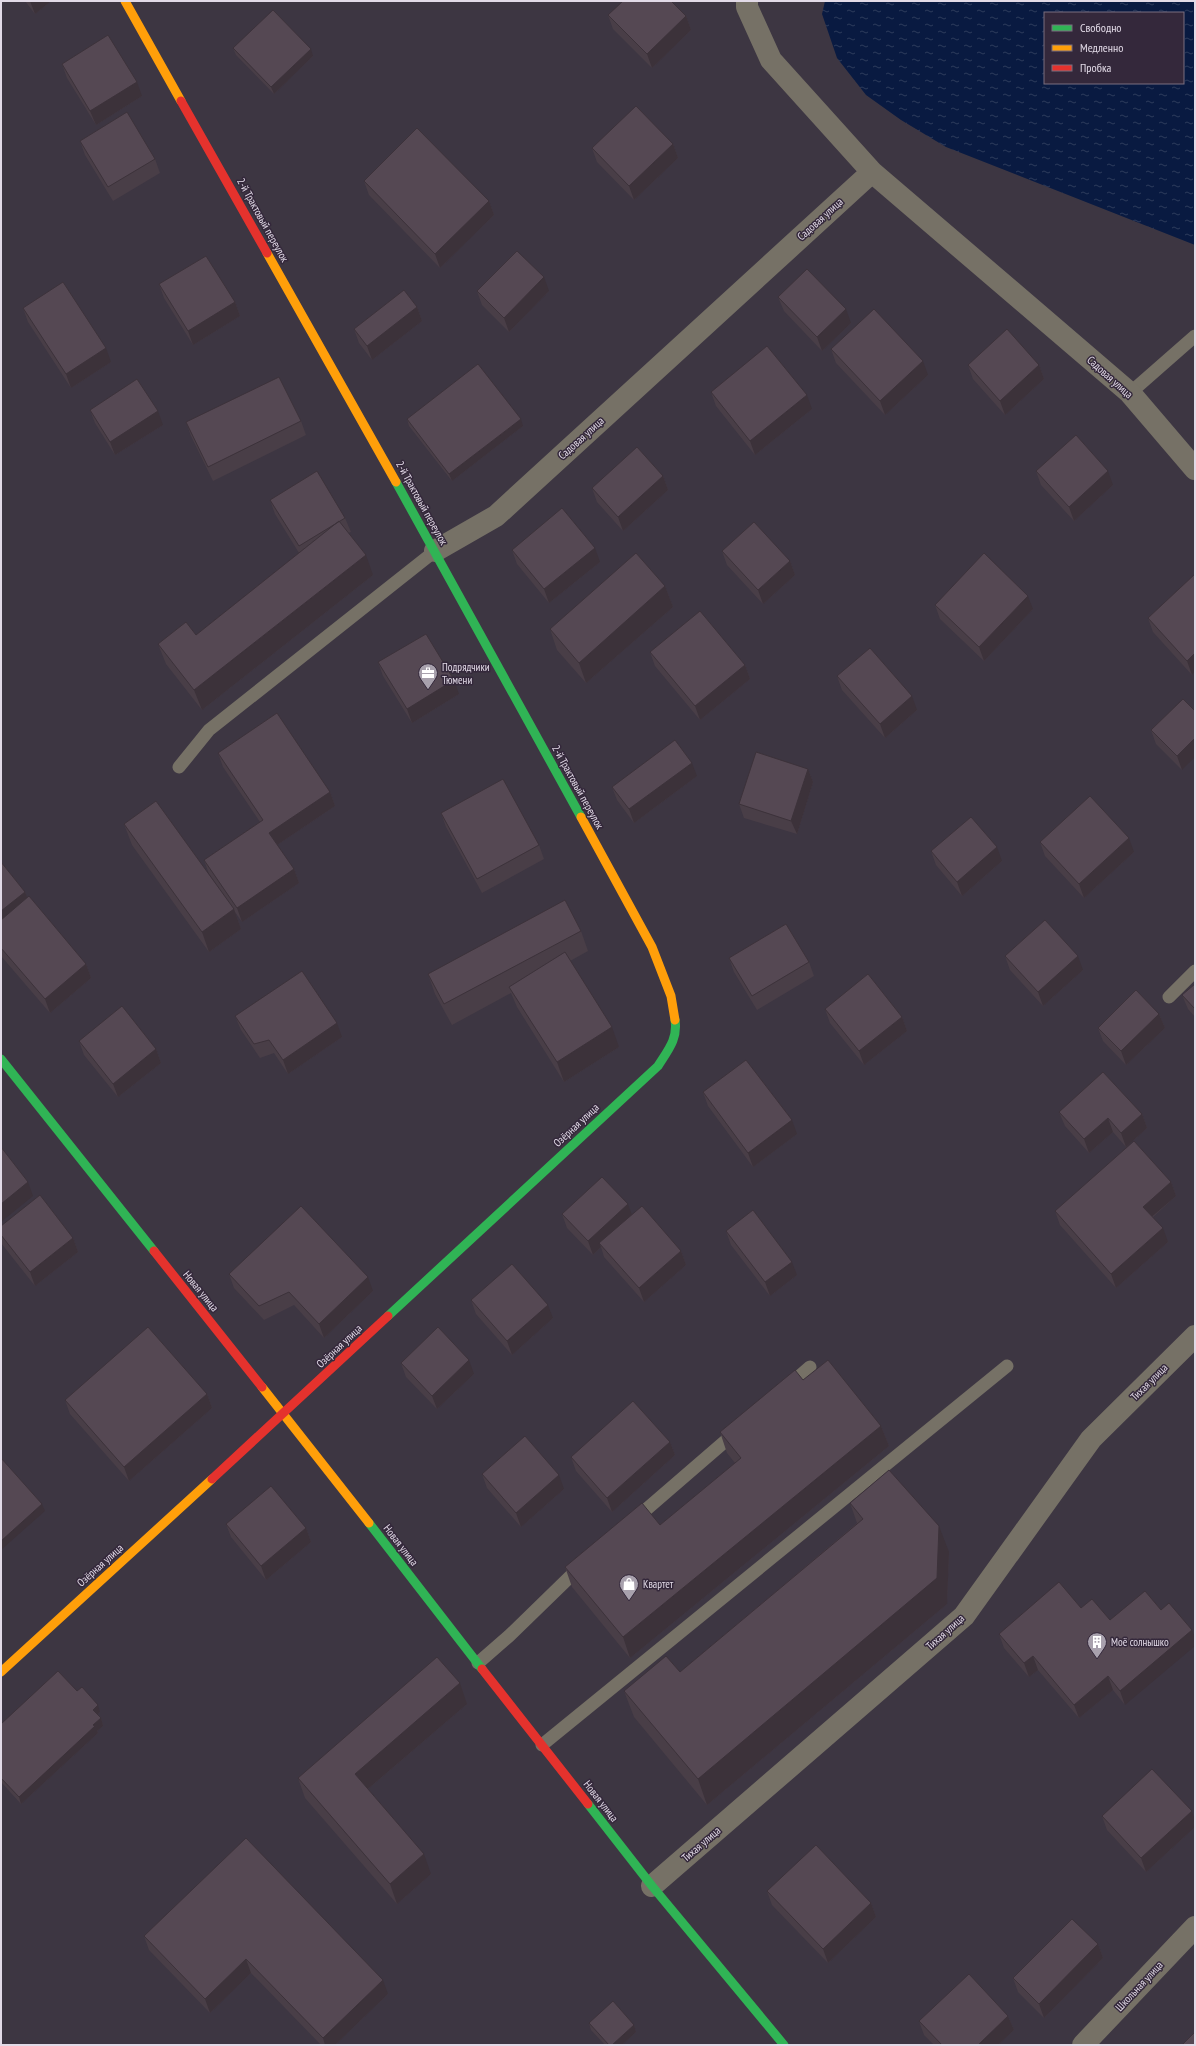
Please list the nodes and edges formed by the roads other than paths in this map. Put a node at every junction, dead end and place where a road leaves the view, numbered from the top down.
1 (125, 1) edge
2 (747, 1) edge
3 (872, 172) junction
4 (1195, 336) edge
5 (1130, 393) junction
6 (1195, 469) edge
7 (435, 551) junction
8 (179, 767) dead end
9 (1195, 972) edge
10 (1169, 997) dead end
11 (676, 1026) joint
12 (1, 1059) edge
13 (1195, 1336) edge
14 (1007, 1366) dead end
15 (810, 1367) dead end
16 (774, 1398) edge
17 (283, 1414) junction
18 (744, 1424) edge
19 (624, 1529) edge
20 (594, 1555) edge
21 (478, 1663) junction
22 (1, 1672) edge
23 (542, 1745) junction
24 (652, 1886) junction
25 (1195, 1927) edge
26 (784, 2045) edge
27 (1083, 2045) edge

1 - 7 street, 2-й Трактовый переулок
2 - 3 street
3 - 5 street, Садовая улица
3 - 7 street, Садовая улица
4 - 5 lane
5 - 6 street, Садовая улица
7 - 8 lane
7 - 11 street, 2-й Трактовый переулок
9 - 10 lane
11 - 17 street, Озёрная улица
12 - 17 street, Новая улица
13 - 24 street, Тихая улица
14 - 23 lane
15 - 16 lane
17 - 21 street, Новая улица
17 - 22 street, Озёрная улица
18 - 19 lane
20 - 21 lane
21 - 23 street, Новая улица
23 - 24 street, Новая улица
24 - 26 street, Новая улица
25 - 27 street, Школьная улица

